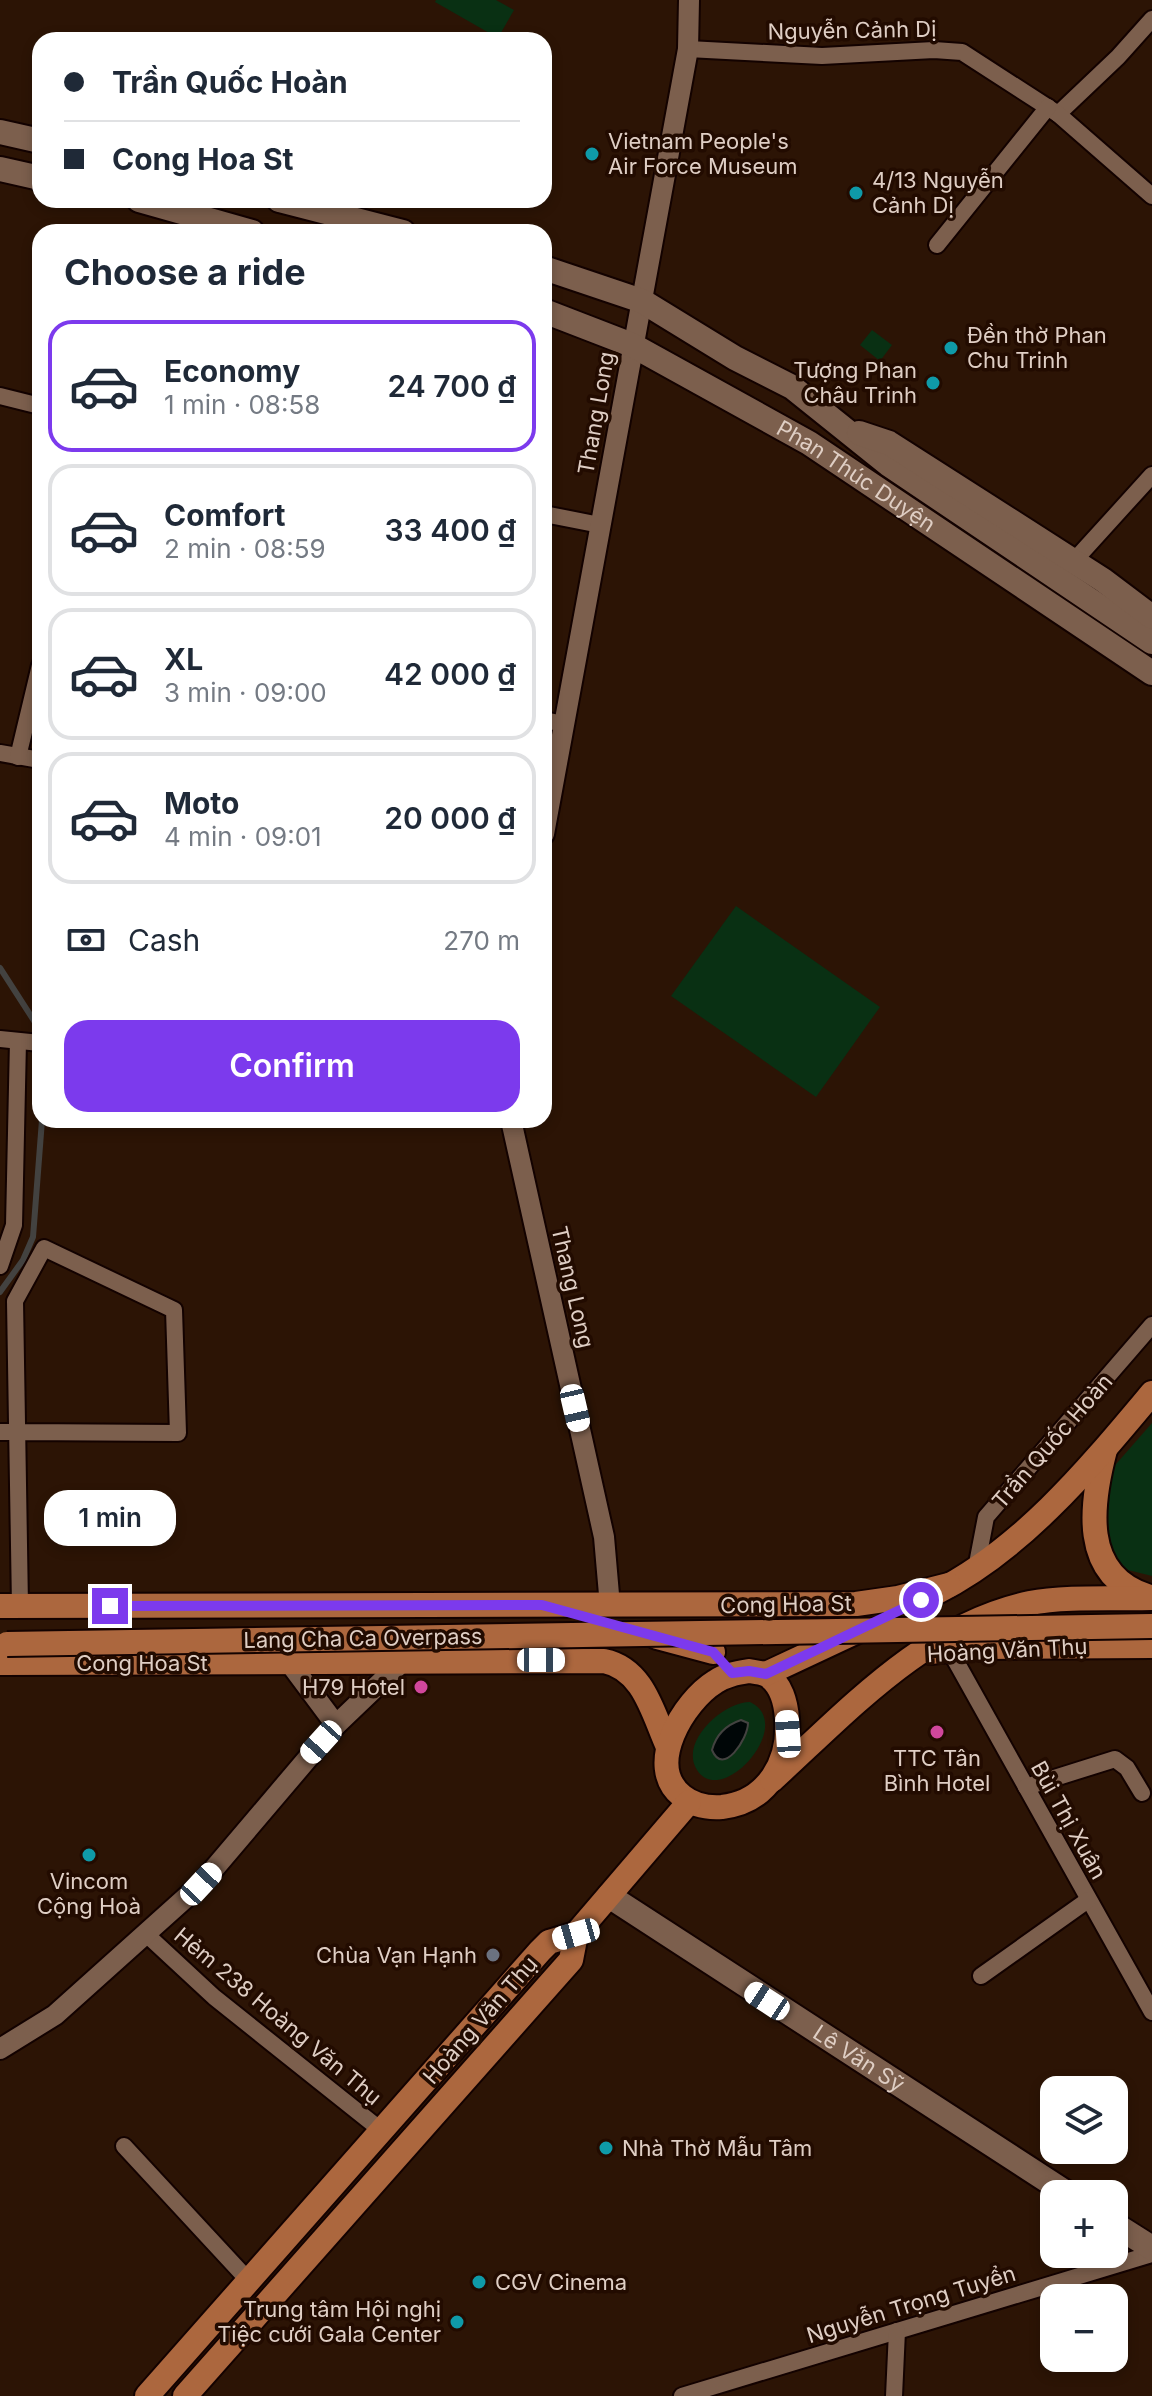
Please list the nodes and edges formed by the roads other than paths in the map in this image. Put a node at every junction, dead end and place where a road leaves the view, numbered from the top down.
1 (689, 0) edge
2 (1152, 19) edge
3 (688, 49) junction
4 (1053, 111) junction
5 (0, 132) edge
6 (32, 139) edge
7 (0, 169) edge
8 (32, 176) edge
9 (1152, 196) edge
10 (180, 208) edge
11 (310, 208) edge
12 (228, 224) edge
13 (372, 224) edge
14 (937, 245) dead end
15 (552, 271) edge
16 (642, 301) junction
17 (552, 314) edge
18 (632, 345) junction
19 (0, 396) edge
20 (32, 404) edge
21 (842, 428) junction
22 (1152, 475) edge
23 (552, 516) edge
24 (600, 525) junction
25 (1073, 562) junction
26 (1152, 617) edge
27 (1152, 642) edge
28 (1152, 673) edge
29 (32, 698) edge
30 (554, 722) edge
31 (552, 744) edge
32 (0, 753) edge
33 (18, 757) junction
34 (32, 759) edge
35 (0, 1039) edge
36 (27, 1042) edge
37 (513, 1128) edge
38 (8, 1174) edge
39 (0, 1266) edge
40 (1152, 1325) edge
41 (1152, 1393) edge
42 (8, 1432) edge
43 (1106, 1448) junction
44 (976, 1569) junction
45 (949, 1585) junction
46 (1152, 1598) edge
47 (542, 1605) junction
48 (10, 1606) edge
49 (610, 1606) junction
50 (669, 1606) junction
51 (1152, 1626) edge
52 (955, 1639) junction
53 (1152, 1646) edge
54 (2, 1651) edge
55 (713, 1652) junction
56 (403, 1661) junction
57 (289, 1662) junction
58 (732, 1673) junction
59 (766, 1674) junction
60 (336, 1725) junction
61 (668, 1747) junction
62 (772, 1780) junction
63 (1026, 1787) junction
64 (1142, 1793) dead end
65 (689, 1802) junction
66 (609, 1896) junction
67 (1088, 1900) junction
68 (146, 1934) junction
69 (576, 1934) junction
70 (981, 1976) dead end
71 (1152, 2012) edge
72 (0, 2049) edge
73 (382, 2131) junction
74 (124, 2146) dead end
75 (1046, 2180) edge
76 (1128, 2234) edge
77 (1152, 2251) edge
78 (249, 2281) junction
79 (897, 2331) junction
80 (147, 2396) edge
81 (185, 2396) edge
82 (682, 2396) edge
83 (894, 2396) edge

1 - 3 street, Thang Long
2 - 4 street
3 - 4 street, Nguyễn Cảnh Dị
3 - 16 street, Thang Long
4 - 9 street, Nguyễn Cảnh Dị
4 - 14 street
5 - 6 main road
7 - 8 main road
10 - 12 main road
11 - 13 main road
15 - 16 main road, Phan Thúc Duyện
16 - 18 street, Thang Long
16 - 21 main road, Phan Thúc Duyện
17 - 18 main road, Phan Thúc Duyện
18 - 24 street, Thang Long
18 - 28 main road, Phan Thúc Duyện
19 - 20 street
21 - 25 main road, Phan Thúc Duyện
21 - 27 main road
22 - 25 street
23 - 24 street
24 - 30 street, Thang Long
25 - 26 main road, Phan Thúc Duyện
29 - 33 street
30 - 31 street, Thang Long
32 - 33 street
33 - 34 street
35 - 36 street
36 - 38 street
37 - 49 street, Thang Long
38 - 39 street
40 - 44 street, Trần Quốc Hoàn
41 - 43 main road, Trần Quốc Hoàn
42 - 42 street
42 - 48 street
43 - 44 main road, Trần Quốc Hoàn
43 - 46 main road
44 - 45 main road, Trần Quốc Hoàn
45 - 50 main road, Cong Hoa St
45 - 59 main road, Trần Quốc Hoàn
46 - 52 main road, Hoàng Văn Thụ
47 - 48 main road, Cong Hoa St
47 - 49 main road, Cong Hoa St
47 - 55 main road
49 - 50 main road, Cong Hoa St
50 - 55 main road, Cong Hoa St
51 - 52 main road, Lang Cha Ca Overpass, bridge
52 - 53 main road, Hoàng Văn Thụ
52 - 54 main road, Lang Cha Ca Overpass, bridge
52 - 62 main road, Hoàng Văn Thụ
52 - 63 street, Bùi Thị Xuân
54 - 57 main road, Cong Hoa St
55 - 58 main road, Cong Hoa St
56 - 57 main road, Cong Hoa St
56 - 60 street
56 - 61 main road, Cong Hoa St
57 - 60 street
58 - 59 main road
58 - 61 main road
59 - 62 main road
60 - 68 street
61 - 65 main road
62 - 65 main road
63 - 64 street
63 - 67 street, Bùi Thị Xuân
65 - 66 main road
66 - 69 main road
66 - 75 main road, Lê Văn Sỹ
67 - 70 street
67 - 71 street, Bùi Thị Xuân
68 - 72 street
68 - 73 street, Hẻm 238 Hoàng Văn Thụ
69 - 73 main road, Hoàng Văn Thụ
69 - 81 main road, Hoàng Văn Thụ
73 - 78 main road, Hoàng Văn Thụ
74 - 78 street
76 - 77 main road
77 - 79 street, Nguyễn Trọng Tuyển
78 - 80 main road, Hoàng Văn Thụ
79 - 82 street, Nguyễn Trọng Tuyển
79 - 83 street

